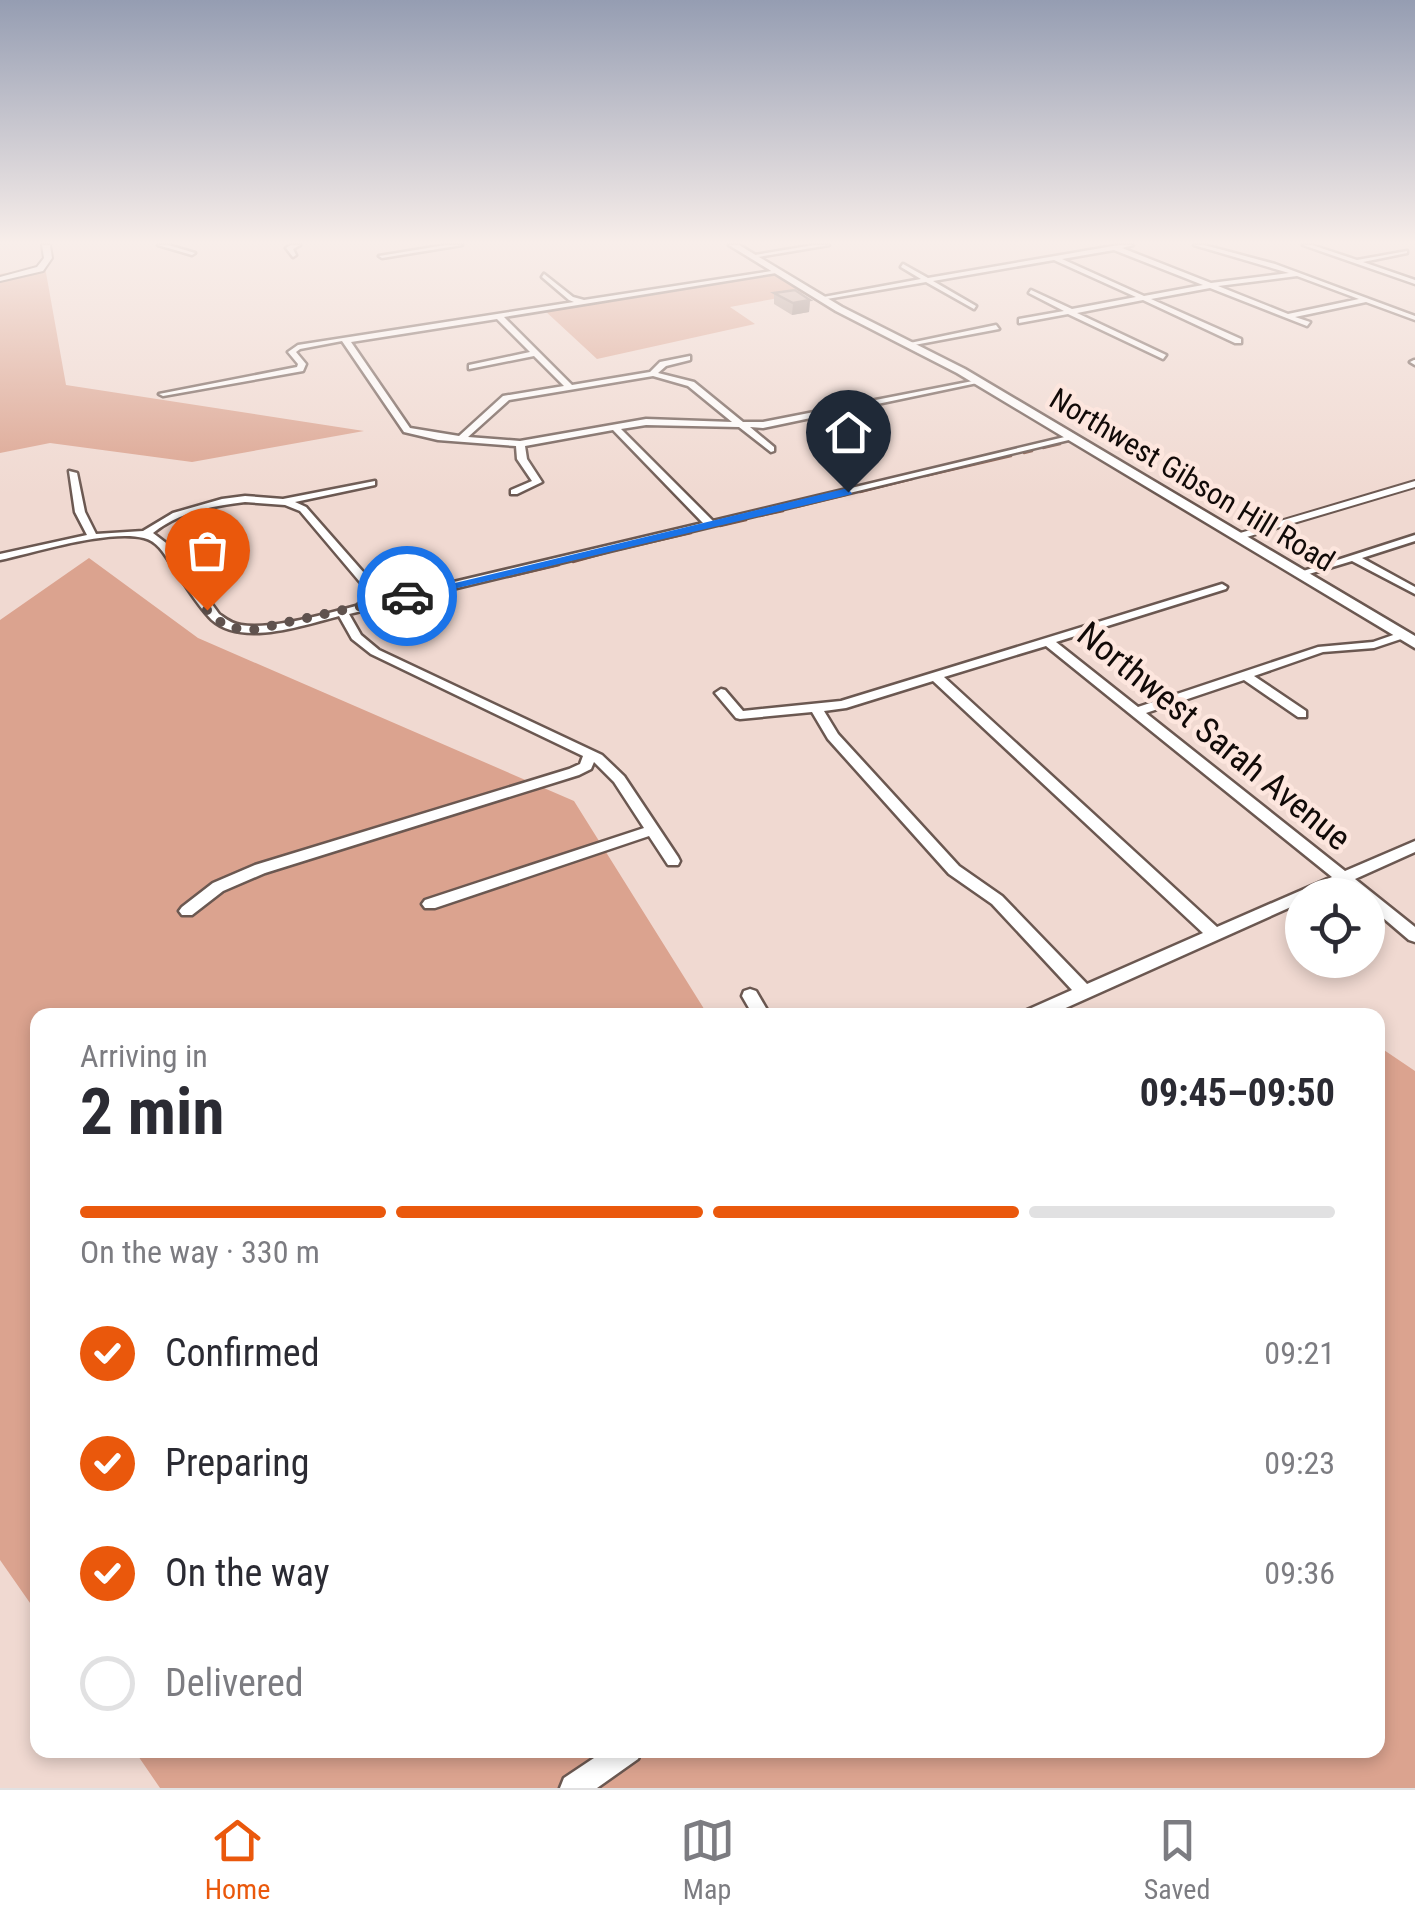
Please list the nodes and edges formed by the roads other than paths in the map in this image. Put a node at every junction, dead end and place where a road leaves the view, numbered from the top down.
1 (421, 328) edge
2 (510, 328) edge
3 (879, 328) edge
4 (989, 328) edge
5 (1104, 328) edge
6 (1212, 328) edge
7 (350, 340) junction
8 (1238, 341) dead end
9 (908, 344) junction
10 (535, 353) junction
11 (687, 358) dead end
12 (1163, 358) dead end
13 (472, 367) dead end
14 (653, 374) junction
15 (978, 382) junction
16 (569, 386) junction
17 (163, 394) dead end
18 (742, 426) junction
19 (614, 427) junction
20 (1073, 438) junction
21 (460, 439) junction
22 (520, 444) junction
23 (770, 448) dead end
24 (72, 473) dead end
25 (372, 483) dead end
26 (1415, 484) edge
27 (514, 492) dead end
28 (282, 500) junction
29 (711, 524) junction
30 (146, 534) junction
31 (1236, 536) junction
32 (92, 538) junction
33 (1415, 538) edge
34 (0, 557) edge
35 (1354, 557) junction
36 (1299, 574) junction
37 (1222, 587) dead end
38 (1415, 591) edge
39 (383, 602) junction
40 (342, 612) junction
41 (1402, 635) junction
42 (1047, 641) junction
43 (1415, 643) edge
44 (1245, 675) junction
45 (935, 676) junction
46 (721, 693) dead end
47 (817, 709) junction
48 (1138, 712) junction
49 (1302, 714) dead end
50 (590, 754) junction
51 (653, 830) junction
52 (1415, 846) edge
53 (673, 862) dead end
54 (1344, 878) joint
55 (430, 904) dead end
56 (1285, 904) edge
57 (187, 911) dead end
58 (1385, 912) edge
59 (1214, 935) junction
60 (1415, 936) edge
61 (1084, 992) junction
62 (750, 996) dead end
63 (758, 1008) edge
64 (1049, 1008) edge
65 (617, 1758) edge
66 (574, 1788) edge

1 - 7 street
2 - 10 street
3 - 9 main road, Northwest Gibson Hill Road
4 - 9 street
5 - 12 street
6 - 8 street
7 - 17 street
7 - 21 street
9 - 15 main road, Northwest Gibson Hill Road
10 - 13 street
10 - 16 street
11 - 14 street
14 - 16 street
14 - 18 street
15 - 18 street
15 - 20 main road, Northwest Gibson Hill Road
16 - 21 street
18 - 19 street
18 - 23 street
19 - 22 street
19 - 29 street
20 - 29 street
20 - 31 main road, Northwest Gibson Hill Road
21 - 22 street
22 - 27 street
24 - 32 street
25 - 28 street
26 - 31 street
28 - 30 street
28 - 39 street
29 - 39 street
30 - 32 street
30 - 40 street
31 - 36 main road, Northwest Gibson Hill Road
32 - 34 street
33 - 35 street
35 - 36 street
35 - 38 street
36 - 41 main road, Northwest Gibson Hill Road
37 - 42 street
39 - 40 street
40 - 50 street
41 - 43 main road, Northwest Gibson Hill Road
41 - 44 street
42 - 45 street
42 - 48 street, Northwest Sarah Avenue
44 - 48 street
44 - 49 street
45 - 47 street
45 - 59 street
46 - 47 street
47 - 61 street
48 - 54 street, Northwest Sarah Avenue
50 - 51 street
50 - 57 street
51 - 53 street
51 - 55 street
52 - 54 street
56 - 59 street
58 - 60 street, Northwest Sarah Avenue
59 - 61 street
61 - 64 street
62 - 63 street
65 - 66 street

